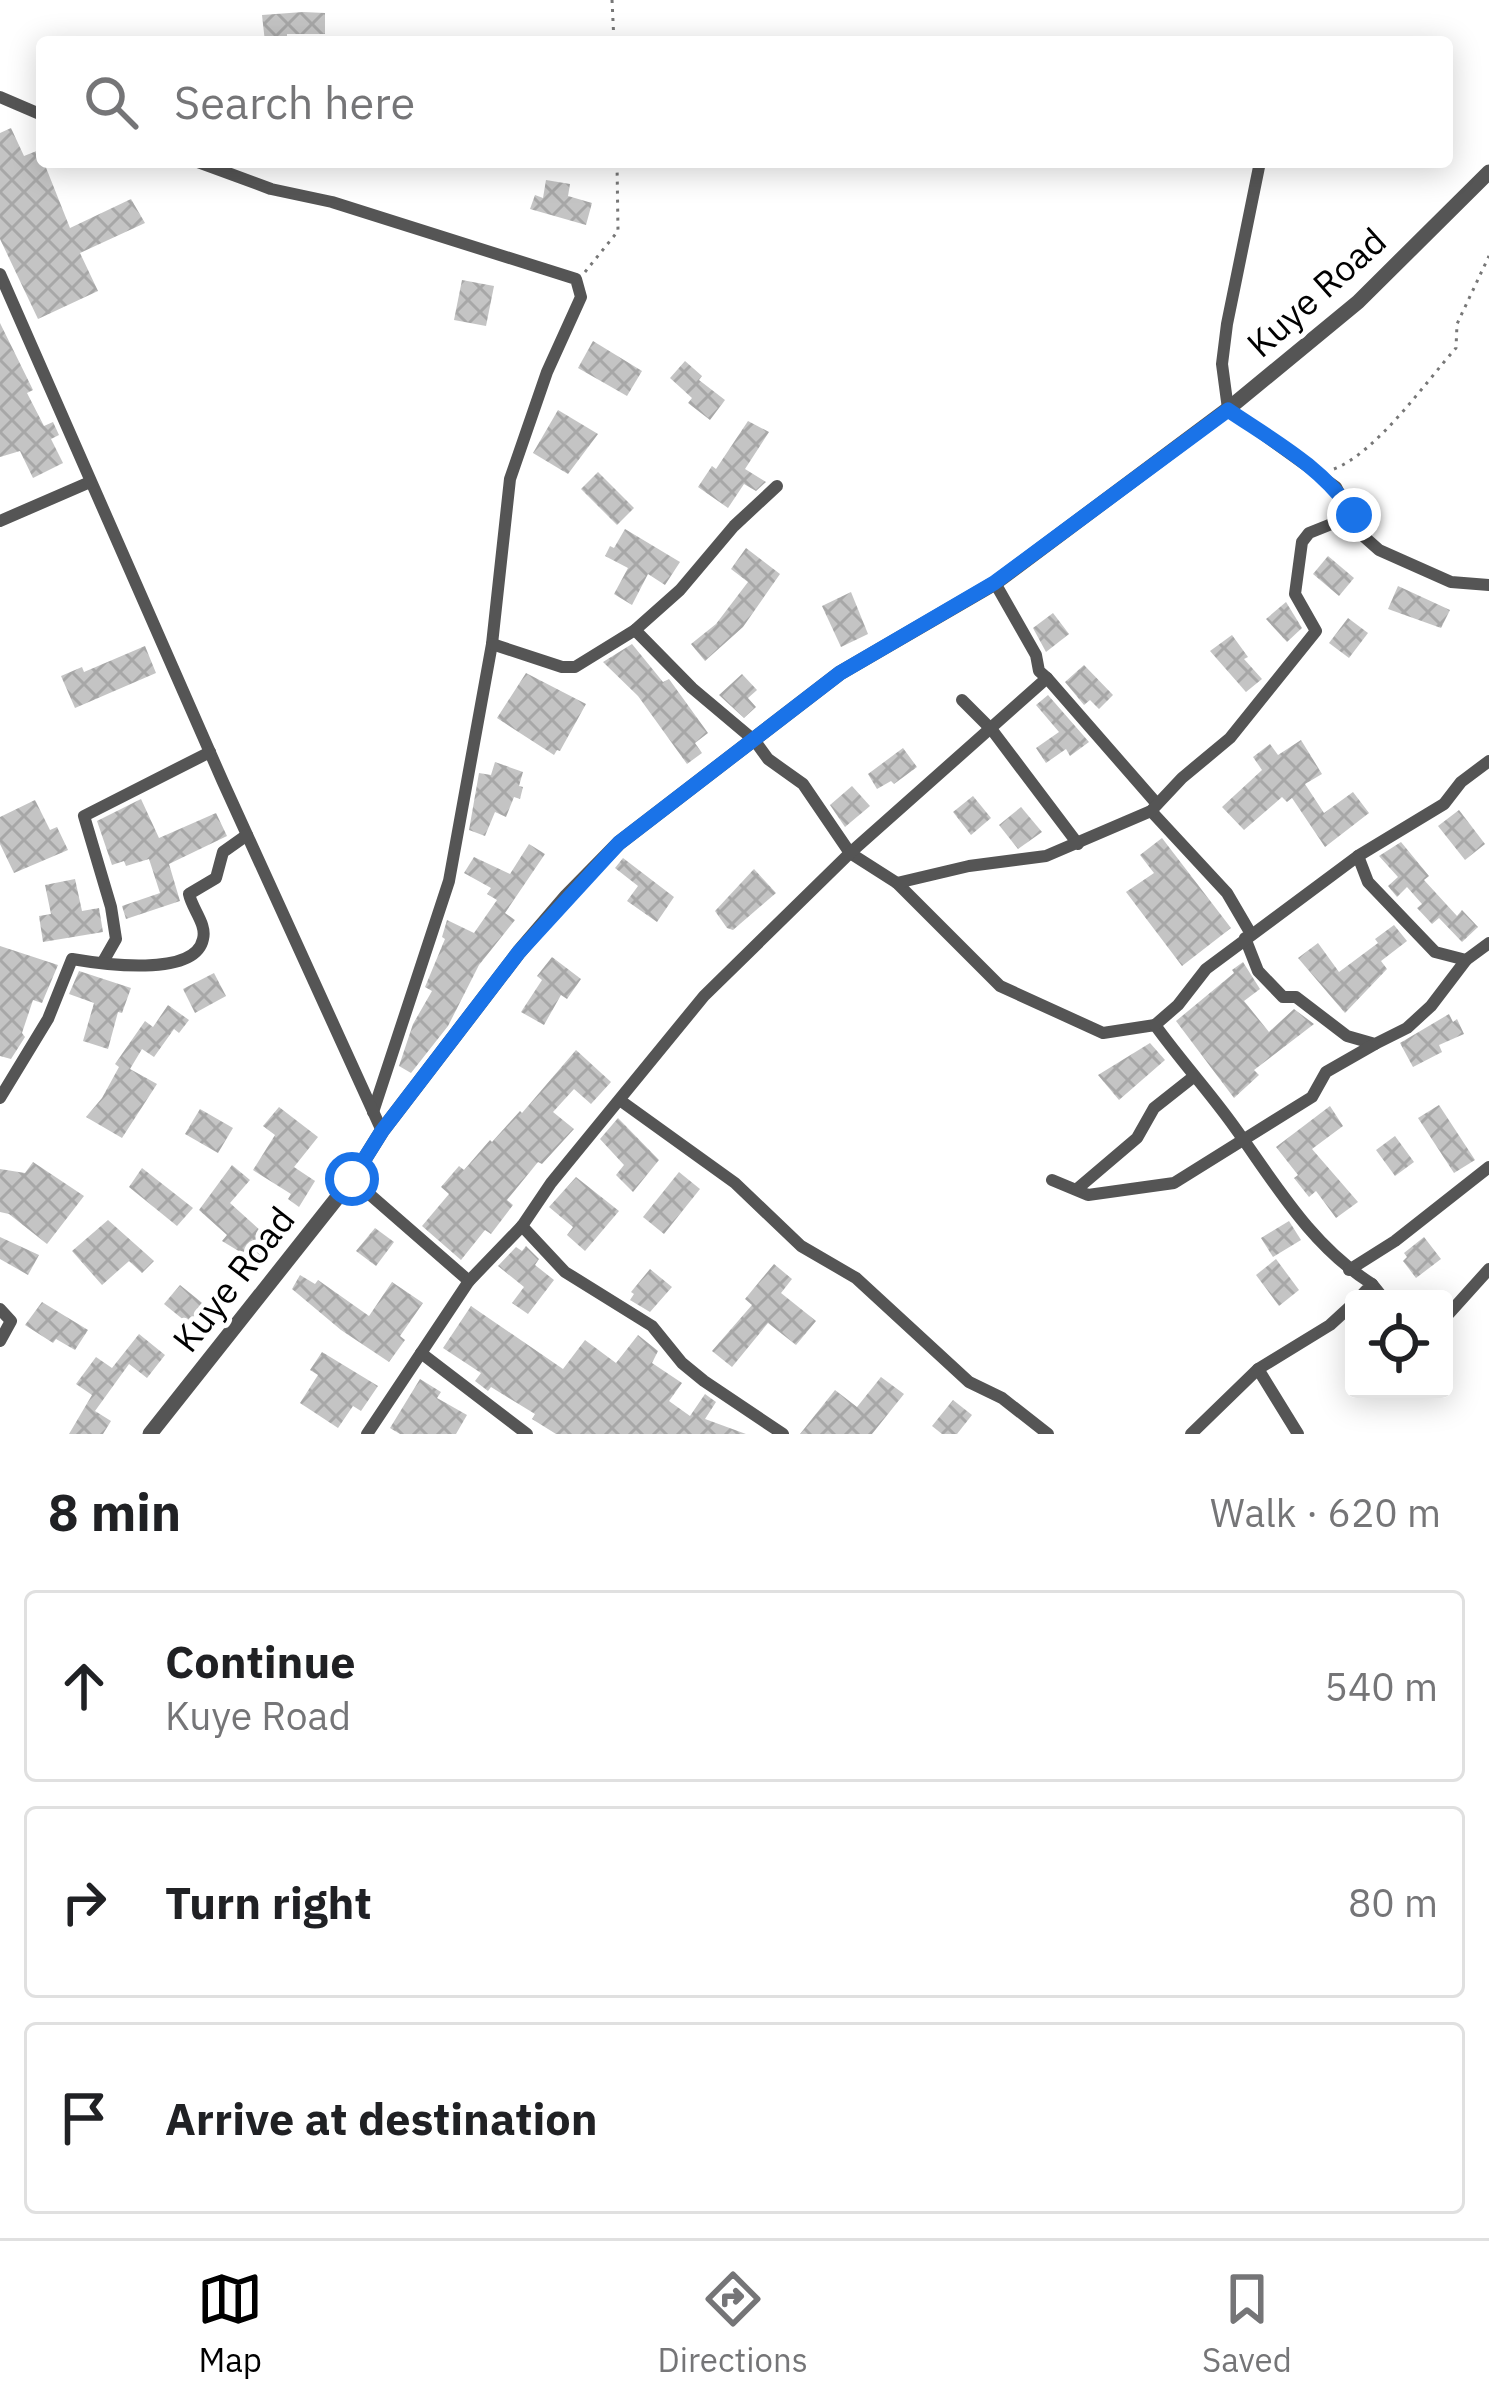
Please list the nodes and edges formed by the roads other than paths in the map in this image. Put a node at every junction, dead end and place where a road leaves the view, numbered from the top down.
1 (0, 97) edge
2 (36, 112) edge
3 (214, 168) edge
4 (1258, 168) edge
5 (1489, 172) edge
6 (0, 274) edge
7 (1228, 410) junction
8 (90, 482) junction
9 (777, 486) dead end
10 (1354, 515) junction
11 (0, 521) edge
12 (994, 583) junction
13 (1489, 585) edge
14 (635, 630) junction
15 (492, 644) junction
16 (1047, 678) junction
17 (962, 700) dead end
18 (992, 730) junction
19 (755, 741) junction
20 (210, 752) junction
21 (1489, 760) edge
22 (1154, 807) junction
23 (247, 835) junction
24 (1078, 844) junction
25 (850, 853) junction
26 (1358, 856) junction
27 (897, 883) junction
28 (1248, 936) junction
29 (1489, 943) edge
30 (104, 960) junction
31 (1466, 960) junction
32 (1155, 1025) junction
33 (1375, 1044) junction
34 (1192, 1078) junction
35 (3, 1089) edge
36 (621, 1100) junction
37 (373, 1112) junction
38 (382, 1131) junction
39 (1242, 1137) junction
40 (1489, 1167) edge
41 (352, 1179) junction
42 (1052, 1180) dead end
43 (1077, 1189) junction
44 (522, 1226) junction
45 (1489, 1269) edge
46 (1349, 1270) junction
47 (469, 1281) junction
48 (1372, 1284) junction
49 (1366, 1290) edge
50 (1377, 1290) edge
51 (0, 1309) edge
52 (1453, 1309) edge
53 (1345, 1311) edge
54 (0, 1342) edge
55 (422, 1353) junction
56 (1258, 1369) junction
57 (781, 1433) edge
58 (150, 1434) edge
59 (367, 1434) edge
60 (527, 1434) edge
61 (1048, 1434) edge
62 (1191, 1434) edge
63 (1298, 1434) edge

1 - 2 street
3 - 15 street
4 - 7 street
5 - 7 street, Kuye Road
6 - 8 street
7 - 10 street
7 - 12 street, Kuye Road
8 - 11 street
8 - 20 street
9 - 14 street
10 - 13 street
10 - 22 street
12 - 16 street
12 - 19 street, Kuye Road
14 - 15 street
14 - 19 street
15 - 37 street
16 - 18 street
16 - 22 street
17 - 18 street
18 - 24 street
18 - 25 street
19 - 25 street
19 - 38 street, Kuye Road
20 - 23 street
20 - 30 street
21 - 26 street
22 - 24 street
22 - 28 street
23 - 30 street
23 - 37 street
24 - 27 street
25 - 27 street
25 - 36 street
26 - 28 street
26 - 31 street
27 - 32 street
28 - 32 street
28 - 33 street
29 - 31 street
30 - 35 street
31 - 33 street
32 - 34 street
33 - 39 street
34 - 39 street
34 - 43 street
36 - 44 street
36 - 61 street
37 - 38 street
38 - 41 street, Kuye Road
39 - 43 street
39 - 46 street
40 - 46 street
41 - 47 street
41 - 58 street, Kuye Road
42 - 43 street
44 - 47 street
44 - 57 street
45 - 52 street
46 - 48 street
47 - 55 street
48 - 49 street
48 - 50 street
51 - 54 street
53 - 56 street
55 - 59 street
55 - 60 street
56 - 62 street
56 - 63 street

